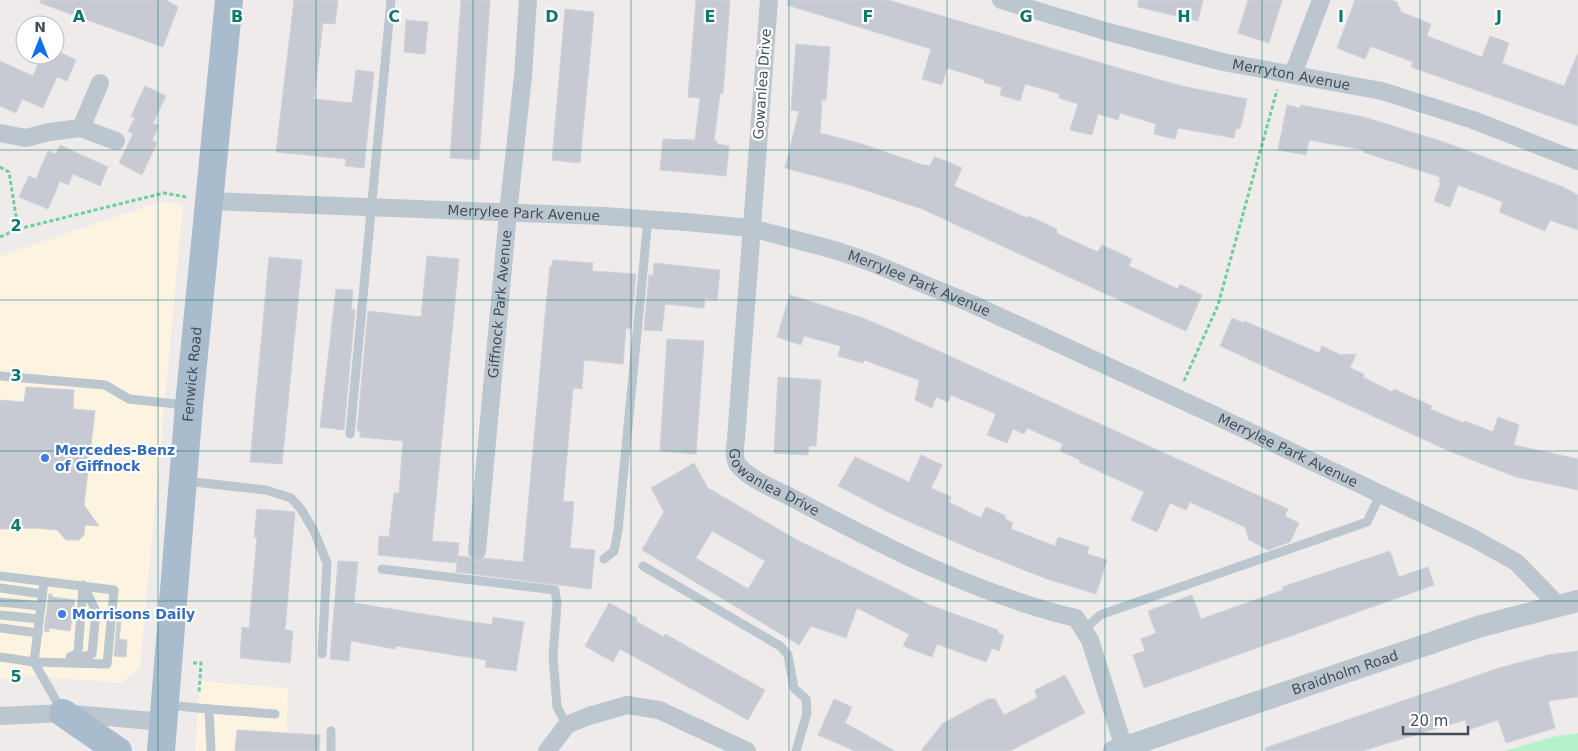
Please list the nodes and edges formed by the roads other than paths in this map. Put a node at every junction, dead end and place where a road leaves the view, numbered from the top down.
1 (229, 0) edge
2 (391, 0) edge
3 (528, 0) edge
4 (769, 0) edge
5 (1001, 0) edge
6 (1321, 0) edge
7 (1286, 73) junction
8 (100, 84) dead end
9 (81, 128) junction
10 (0, 133) edge
11 (116, 141) dead end
12 (1578, 161) edge
13 (209, 202) junction
14 (370, 208) junction
15 (508, 213) junction
16 (648, 219) junction
17 (751, 228) junction
18 (0, 376) edge
19 (189, 405) junction
20 (350, 434) dead end
21 (182, 480) junction
22 (1381, 493) junction
23 (477, 550) dead end
24 (604, 559) dead end
25 (643, 566) dead end
26 (382, 569) dead end
27 (0, 576) edge
28 (44, 582) junction
29 (84, 585) junction
30 (0, 588) edge
31 (42, 594) junction
32 (0, 602) edge
33 (1568, 603) edge
34 (41, 606) junction
35 (0, 615) edge
36 (39, 619) junction
37 (0, 628) edge
38 (1085, 629) junction
39 (38, 633) junction
40 (322, 654) dead end
41 (0, 657) edge
42 (34, 662) junction
43 (59, 664) junction
44 (209, 709) junction
45 (63, 713) junction
46 (163, 713) junction
47 (275, 714) dead end
48 (0, 716) edge
49 (567, 725) junction
50 (331, 731) dead end
51 (1119, 750) edge
52 (118, 751) edge
53 (161, 751) edge
54 (212, 751) edge
55 (331, 751) edge
56 (547, 751) edge
57 (747, 751) edge
58 (796, 751) edge

1 - 13 main road, Fenwick Road
2 - 14 lane
3 - 15 street, Giffnock Park Avenue
4 - 17 street, Gowanlea Drive
5 - 7 street, Merryton Avenue
6 - 7 street
7 - 12 street, Merryton Avenue
8 - 9 street
9 - 10 street
9 - 11 street
13 - 14 street, Merrylee Park Avenue
13 - 19 main road, Fenwick Road
14 - 15 street, Merrylee Park Avenue
14 - 20 lane
15 - 16 street, Merrylee Park Avenue
15 - 23 street, Giffnock Park Avenue
16 - 17 street, Merrylee Park Avenue
16 - 24 lane
17 - 22 street, Merrylee Park Avenue
17 - 38 street, Gowanlea Drive
18 - 19 lane
19 - 21 main road, Fenwick Road
21 - 40 lane
21 - 46 main road, Fenwick Road
22 - 33 street, Merrylee Park Avenue
22 - 38 lane
25 - 58 lane
26 - 49 lane
27 - 28 lane
28 - 29 lane
28 - 31 lane
29 - 43 lane
29 - 43 lane
29 - 43 lane
30 - 31 lane
31 - 34 lane
32 - 34 lane
33 - 51 street, Braidholm Road
34 - 36 lane
35 - 36 lane
36 - 39 lane
37 - 39 lane
38 - 51 street
39 - 42 lane
41 - 42 lane
42 - 43 lane
42 - 45 lane
44 - 46 lane
44 - 47 lane
44 - 54 lane
45 - 46 street
45 - 48 street
45 - 52 main road
46 - 53 main road, Fenwick Road
49 - 56 street
49 - 57 street
50 - 55 lane

